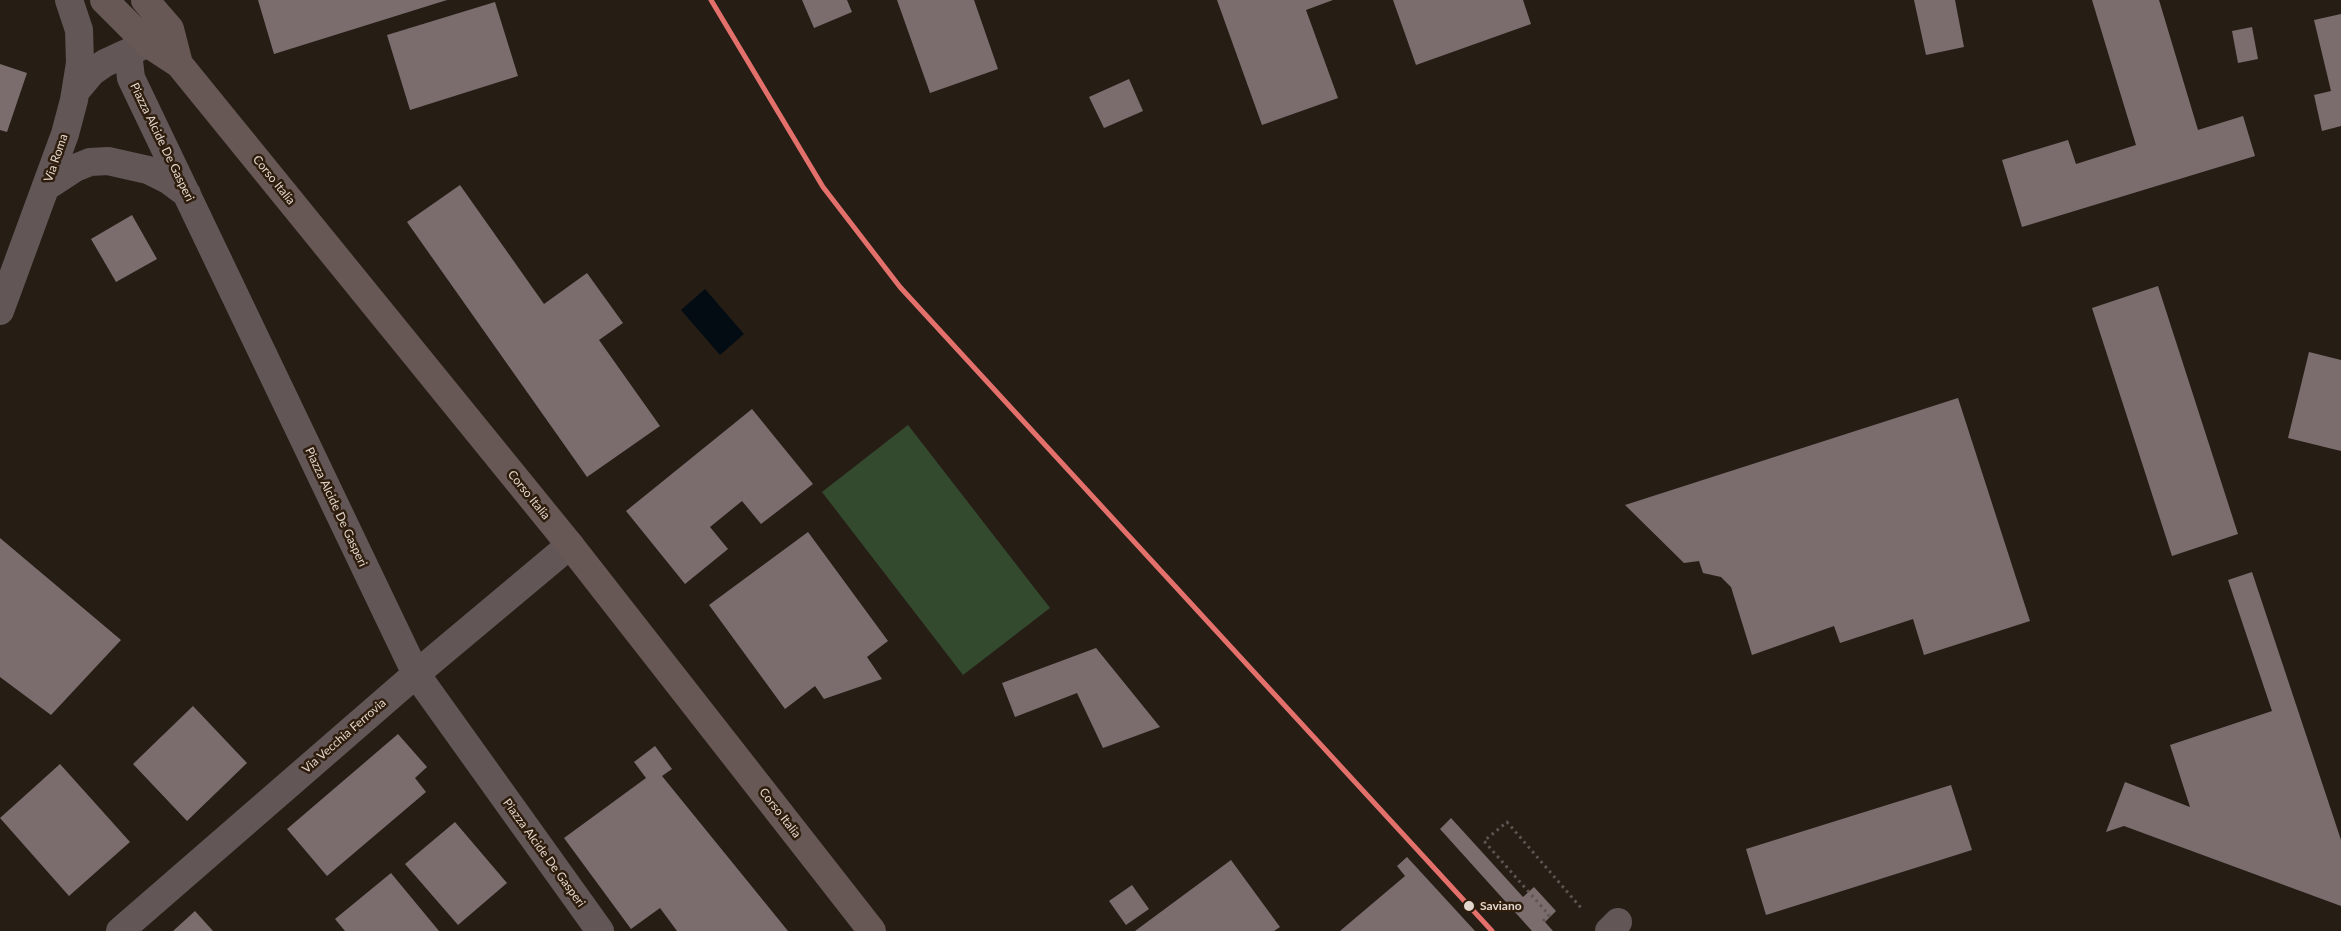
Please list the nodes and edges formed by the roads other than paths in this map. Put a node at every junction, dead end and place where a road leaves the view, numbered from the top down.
1 (69, 0) edge
2 (104, 0) edge
3 (145, 0) edge
4 (170, 29) junction
5 (137, 48) junction
6 (179, 64) junction
7 (76, 91) junction
8 (46, 187) junction
9 (188, 195) junction
10 (0, 311) edge
11 (570, 545) junction
12 (416, 674) junction
13 (120, 931) edge
14 (600, 931) edge
15 (872, 931) edge

1 - 7 street, Via Roma
2 - 5 main road
3 - 4 main road
4 - 5 street
4 - 6 main road
5 - 6 main road
5 - 7 street
5 - 9 street, Piazza Alcide De Gasperi
6 - 11 main road, Corso Italia
7 - 8 street, Via Roma
8 - 9 street
8 - 10 street, Via Roma
9 - 12 street, Piazza Alcide De Gasperi
11 - 12 street, Via Vecchia Ferrovia
11 - 15 main road, Corso Italia
12 - 13 street, Via Vecchia Ferrovia
12 - 14 street, Piazza Alcide De Gasperi

